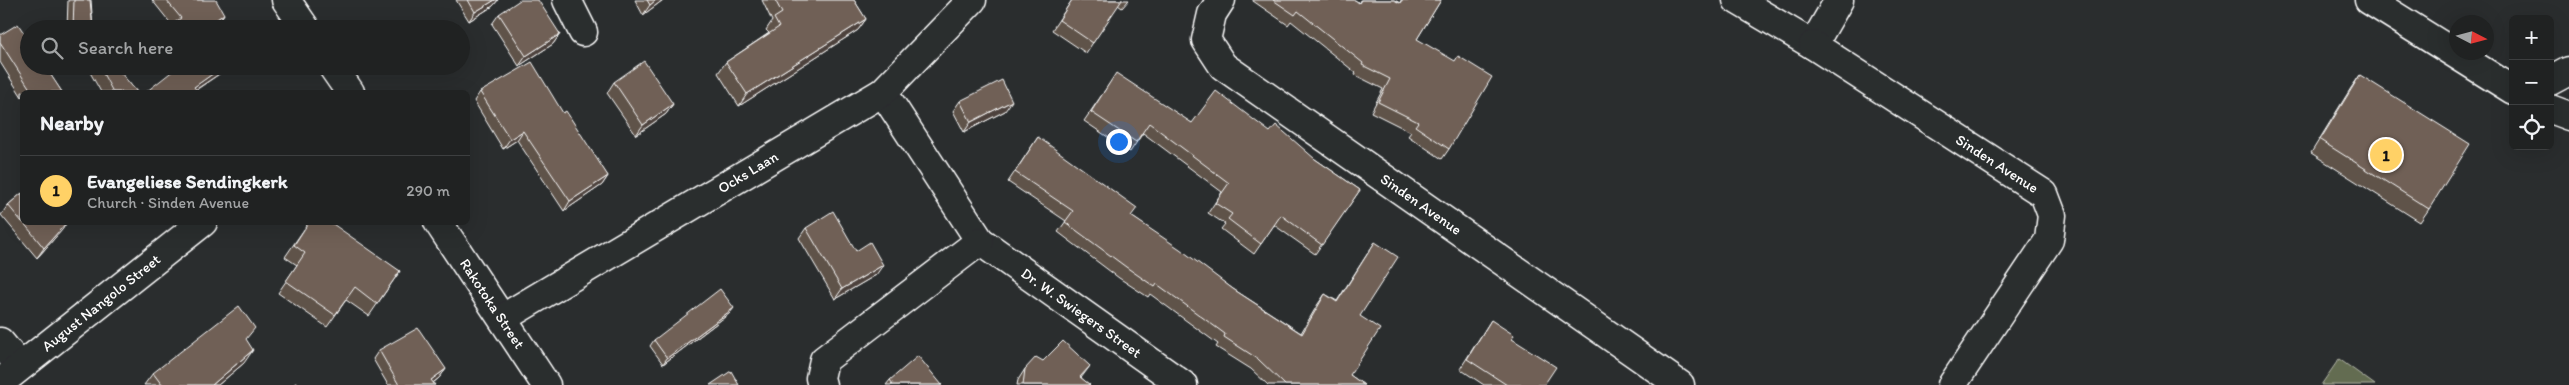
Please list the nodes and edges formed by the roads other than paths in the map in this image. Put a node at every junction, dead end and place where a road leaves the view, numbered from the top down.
1 (286, 0) edge
2 (567, 0) edge
3 (971, 0) edge
4 (1221, 0) edge
5 (1737, 0) edge
6 (1839, 0) edge
7 (2369, 0) edge
8 (300, 20) edge
9 (583, 32) dead end
10 (1812, 45) junction
11 (2569, 71) edge
12 (338, 75) edge
13 (2554, 80) edge
14 (2554, 83) edge
15 (2509, 86) edge
16 (2569, 86) edge
17 (349, 90) edge
18 (883, 92) junction
19 (2554, 110) edge
20 (2569, 116) edge
21 (199, 225) edge
22 (440, 225) edge
23 (980, 241) junction
24 (502, 318) junction
25 (0, 342) edge
26 (20, 366) junction
27 (0, 383) edge
28 (546, 385) edge
29 (822, 385) edge
30 (1183, 385) edge
31 (1680, 385) edge
32 (1952, 385) edge

1 - 8 street
2 - 9 street
3 - 18 street, Ocks Laan
4 - 31 street, Sinden Avenue
5 - 10 street, Sinden Avenue
6 - 10 street
7 - 15 street
10 - 32 street, Sinden Avenue
11 - 13 street
12 - 17 street
14 - 16 street
18 - 23 street, Dr. W. Swiegers Street
18 - 24 street, Ocks Laan
19 - 20 street
21 - 26 street, August Nangolo Street
22 - 24 street, Rakotoka Street
23 - 29 street
23 - 30 street, Dr. W. Swiegers Street
24 - 28 street, Rakotoka Street
25 - 26 street
26 - 27 street, August Nangolo Street

